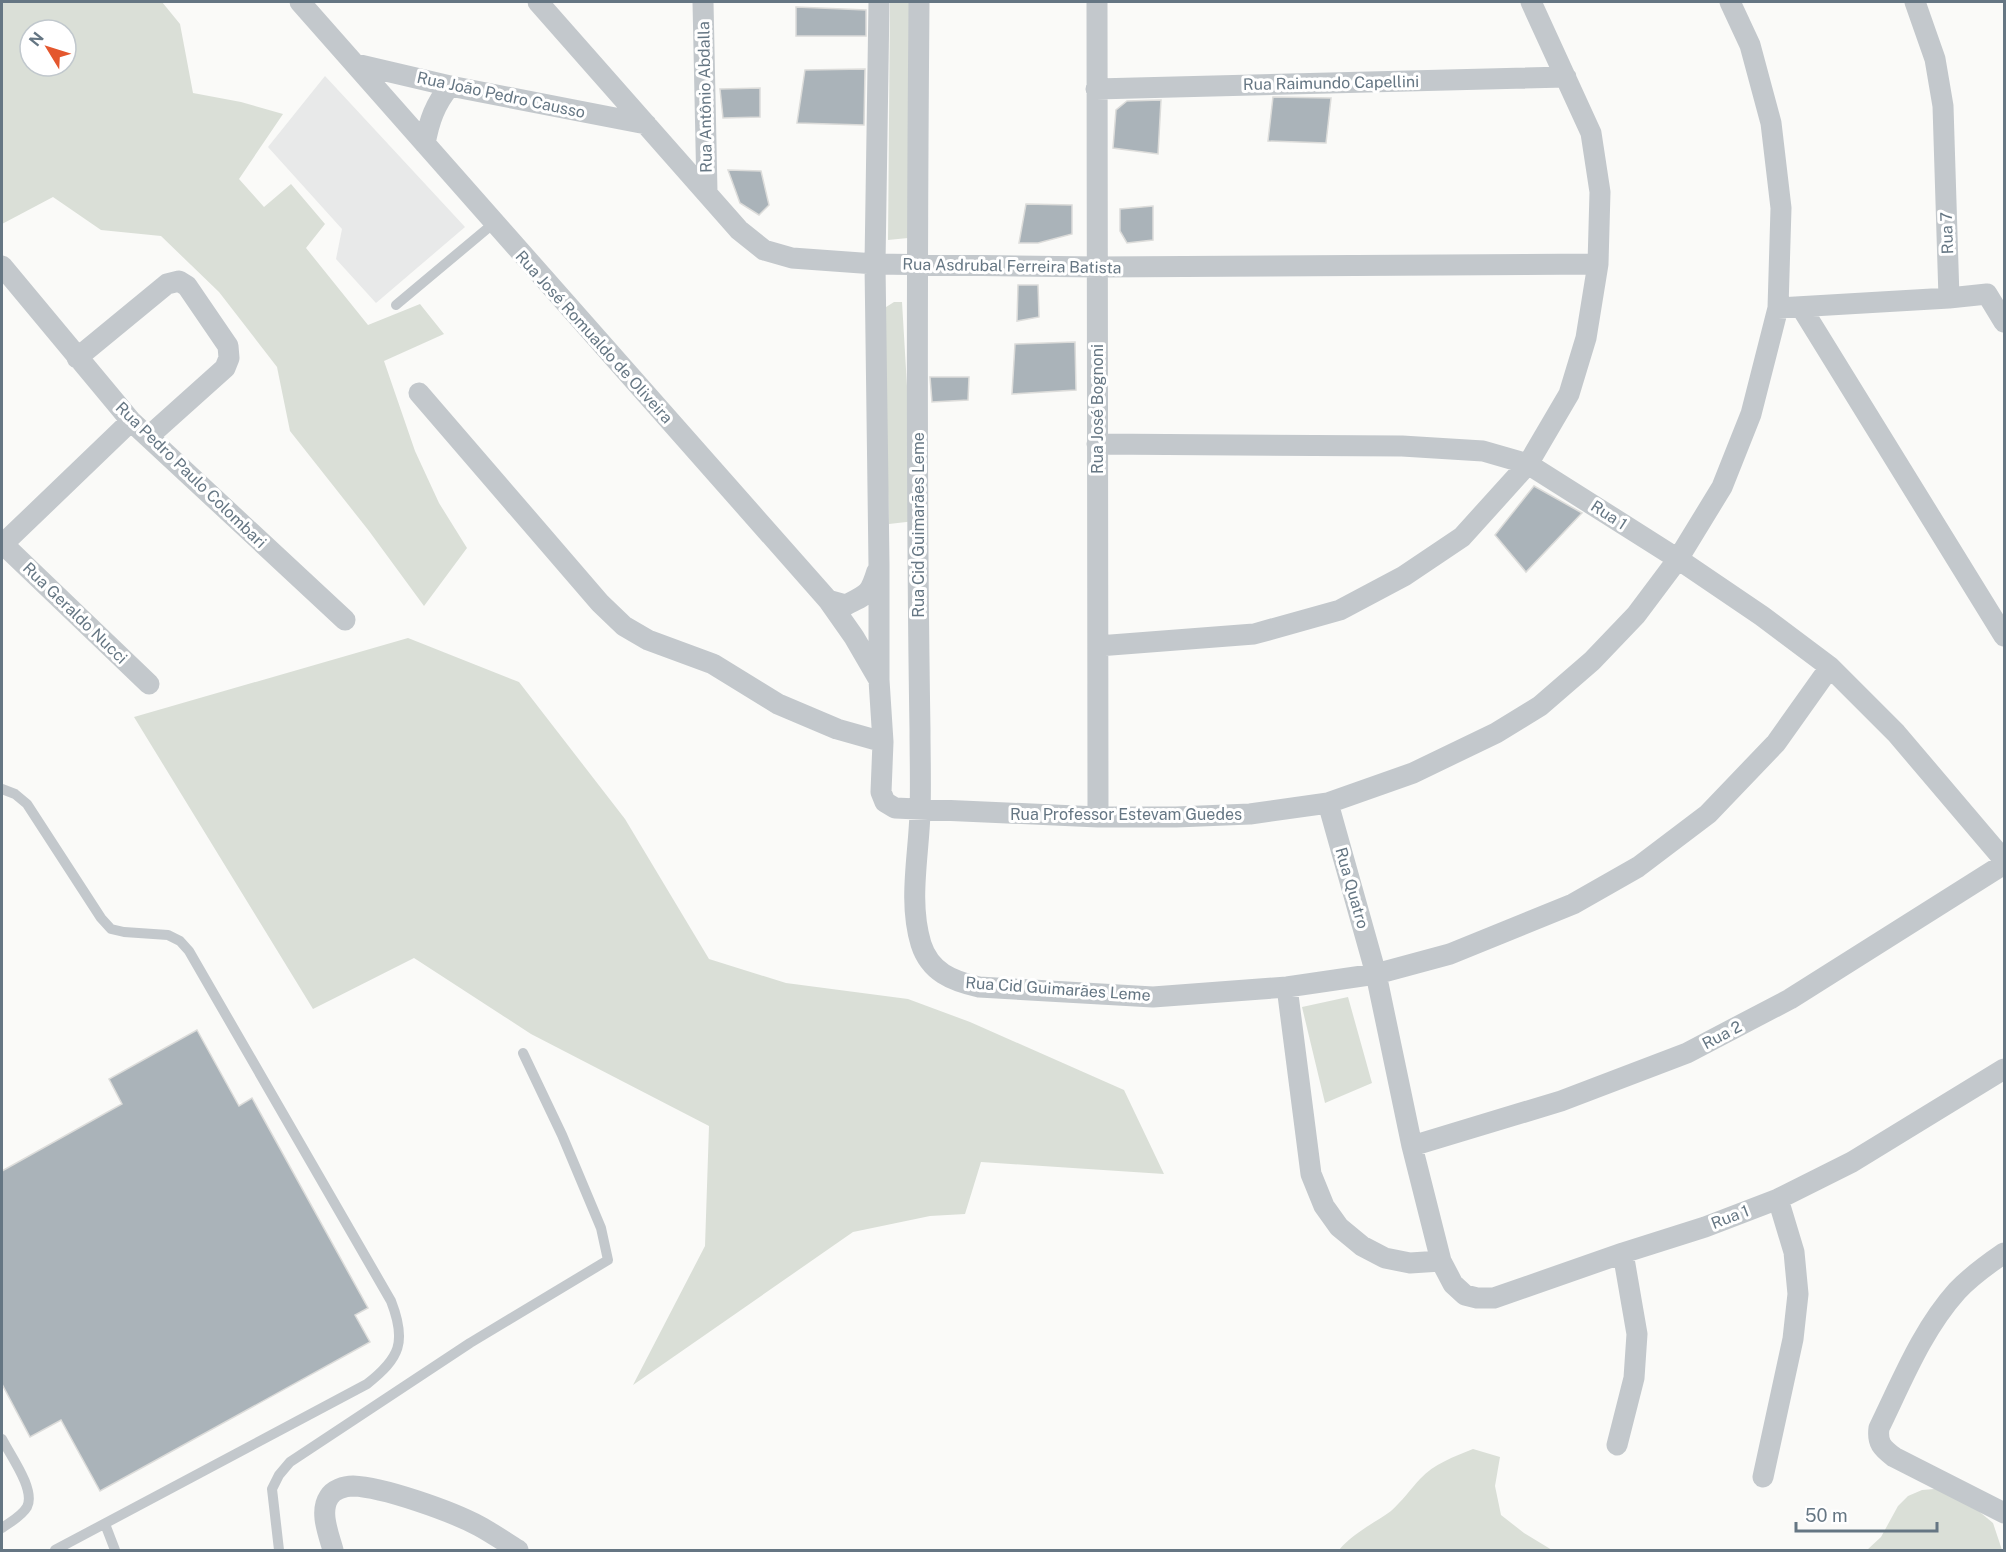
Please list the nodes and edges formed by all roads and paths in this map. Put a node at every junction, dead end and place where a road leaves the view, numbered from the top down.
1 (300, 2) edge
2 (538, 2) edge
3 (703, 2) edge
4 (879, 2) edge
5 (919, 2) edge
6 (1097, 2) edge
7 (1531, 2) edge
8 (1731, 2) edge
9 (1915, 2) edge
10 (356, 64) junction
11 (1566, 77) junction
12 (450, 86) junction
13 (1096, 88) junction
14 (646, 124) junction
15 (425, 144) junction
16 (706, 192) junction
17 (494, 224) junction
18 (875, 264) junction
19 (1598, 264) junction
20 (917, 265) junction
21 (2, 266) edge
22 (1097, 267) junction
23 (1996, 293) edge
24 (1949, 298) junction
25 (396, 305) dead end
26 (1778, 308) junction
27 (1801, 308) junction
28 (2004, 322) edge
29 (77, 358) junction
30 (418, 393) dead end
31 (130, 421) junction
32 (148, 437) junction
33 (1097, 444) junction
34 (1528, 464) junction
35 (2, 544) edge
36 (1678, 559) junction
37 (879, 565) junction
38 (828, 600) junction
39 (345, 620) dead end
40 (2004, 636) edge
41 (1098, 646) junction
42 (1830, 667) junction
43 (879, 680) junction
44 (149, 684) dead end
45 (883, 742) junction
46 (2, 789) edge
47 (1328, 803) junction
48 (921, 810) junction
49 (1098, 817) junction
50 (2004, 862) edge
51 (1376, 974) junction
52 (1287, 987) junction
53 (523, 1053) dead end
54 (2004, 1069) edge
55 (1412, 1146) junction
56 (1778, 1199) junction
57 (1623, 1253) junction
58 (2004, 1253) edge
59 (1443, 1265) junction
60 (2, 1439) edge
61 (1617, 1445) dead end
62 (1763, 1478) dead end
63 (2004, 1513) edge
64 (105, 1524) junction
65 (2, 1528) edge
66 (56, 1551) edge
67 (115, 1551) edge
68 (279, 1551) edge
69 (333, 1551) edge
70 (518, 1551) edge

1 - 10 street, Rua José Romualdo de Oliveira
2 - 14 street, Rua Asdrubal Ferreira Batista
3 - 16 street, Rua Antônio Abdalla
4 - 18 street
5 - 20 street, Rua Cid Guimarães Leme
6 - 13 street, Rua José Bognoni
7 - 11 street
8 - 26 street, Rua Professor Estevam Guedes
9 - 24 street, Rua 7
10 - 12 street, Rua João Pedro Causso
10 - 15 street, Rua José Romualdo de Oliveira
11 - 13 street, Rua Raimundo Capellini
11 - 19 street
12 - 14 street, Rua João Pedro Causso
12 - 15 street
13 - 22 street, Rua José Bognoni
14 - 16 street, Rua Asdrubal Ferreira Batista
15 - 17 street, Rua José Romualdo de Oliveira
16 - 18 street, Rua Asdrubal Ferreira Batista
17 - 25 lane
17 - 38 street, Rua José Romualdo de Oliveira
18 - 20 street, Rua Asdrubal Ferreira Batista
18 - 37 street
19 - 22 street, Rua Asdrubal Ferreira Batista
19 - 34 street
20 - 22 street, Rua Asdrubal Ferreira Batista
20 - 48 street, Rua Cid Guimarães Leme
21 - 29 street, Rua Pedro Paulo Colombari
22 - 33 street, Rua José Bognoni
23 - 24 street
23 - 28 street
24 - 27 street
26 - 27 street
26 - 36 street, Rua Professor Estevam Guedes
27 - 40 street
29 - 31 street, Rua Pedro Paulo Colombari
29 - 32 street
30 - 45 street
31 - 32 street, Rua Pedro Paulo Colombari
31 - 35 street
32 - 39 street, Rua Pedro Paulo Colombari
33 - 34 street, Rua 1
33 - 41 street, Rua José Bognoni
34 - 36 street, Rua 1
34 - 41 street
35 - 44 street, Rua Geraldo Nucci
36 - 42 street, Rua 1
36 - 47 street, Rua Professor Estevam Guedes
37 - 38 street
37 - 43 street
38 - 43 street, Rua José Romualdo de Oliveira
41 - 49 street, Rua José Bognoni
42 - 50 street, Rua 1
42 - 51 street, Rua Cid Guimarães Leme
43 - 45 street
45 - 48 street, Rua Professor Estevam Guedes
46 - 64 lane
47 - 49 street, Rua Professor Estevam Guedes
47 - 51 street, Rua Quatro
48 - 49 street, Rua Professor Estevam Guedes
48 - 52 street, Rua Cid Guimarães Leme
50 - 55 street, Rua 2
51 - 52 street, Rua Cid Guimarães Leme
51 - 55 street, Rua Quatro
52 - 59 street
53 - 68 lane
54 - 56 street, Rua 1
55 - 59 street, Rua Quatro
56 - 57 street, Rua 1
56 - 62 street
57 - 59 street, Rua 1
57 - 61 street
58 - 63 street
60 - 65 lane
64 - 66 lane
64 - 67 lane
69 - 70 street

